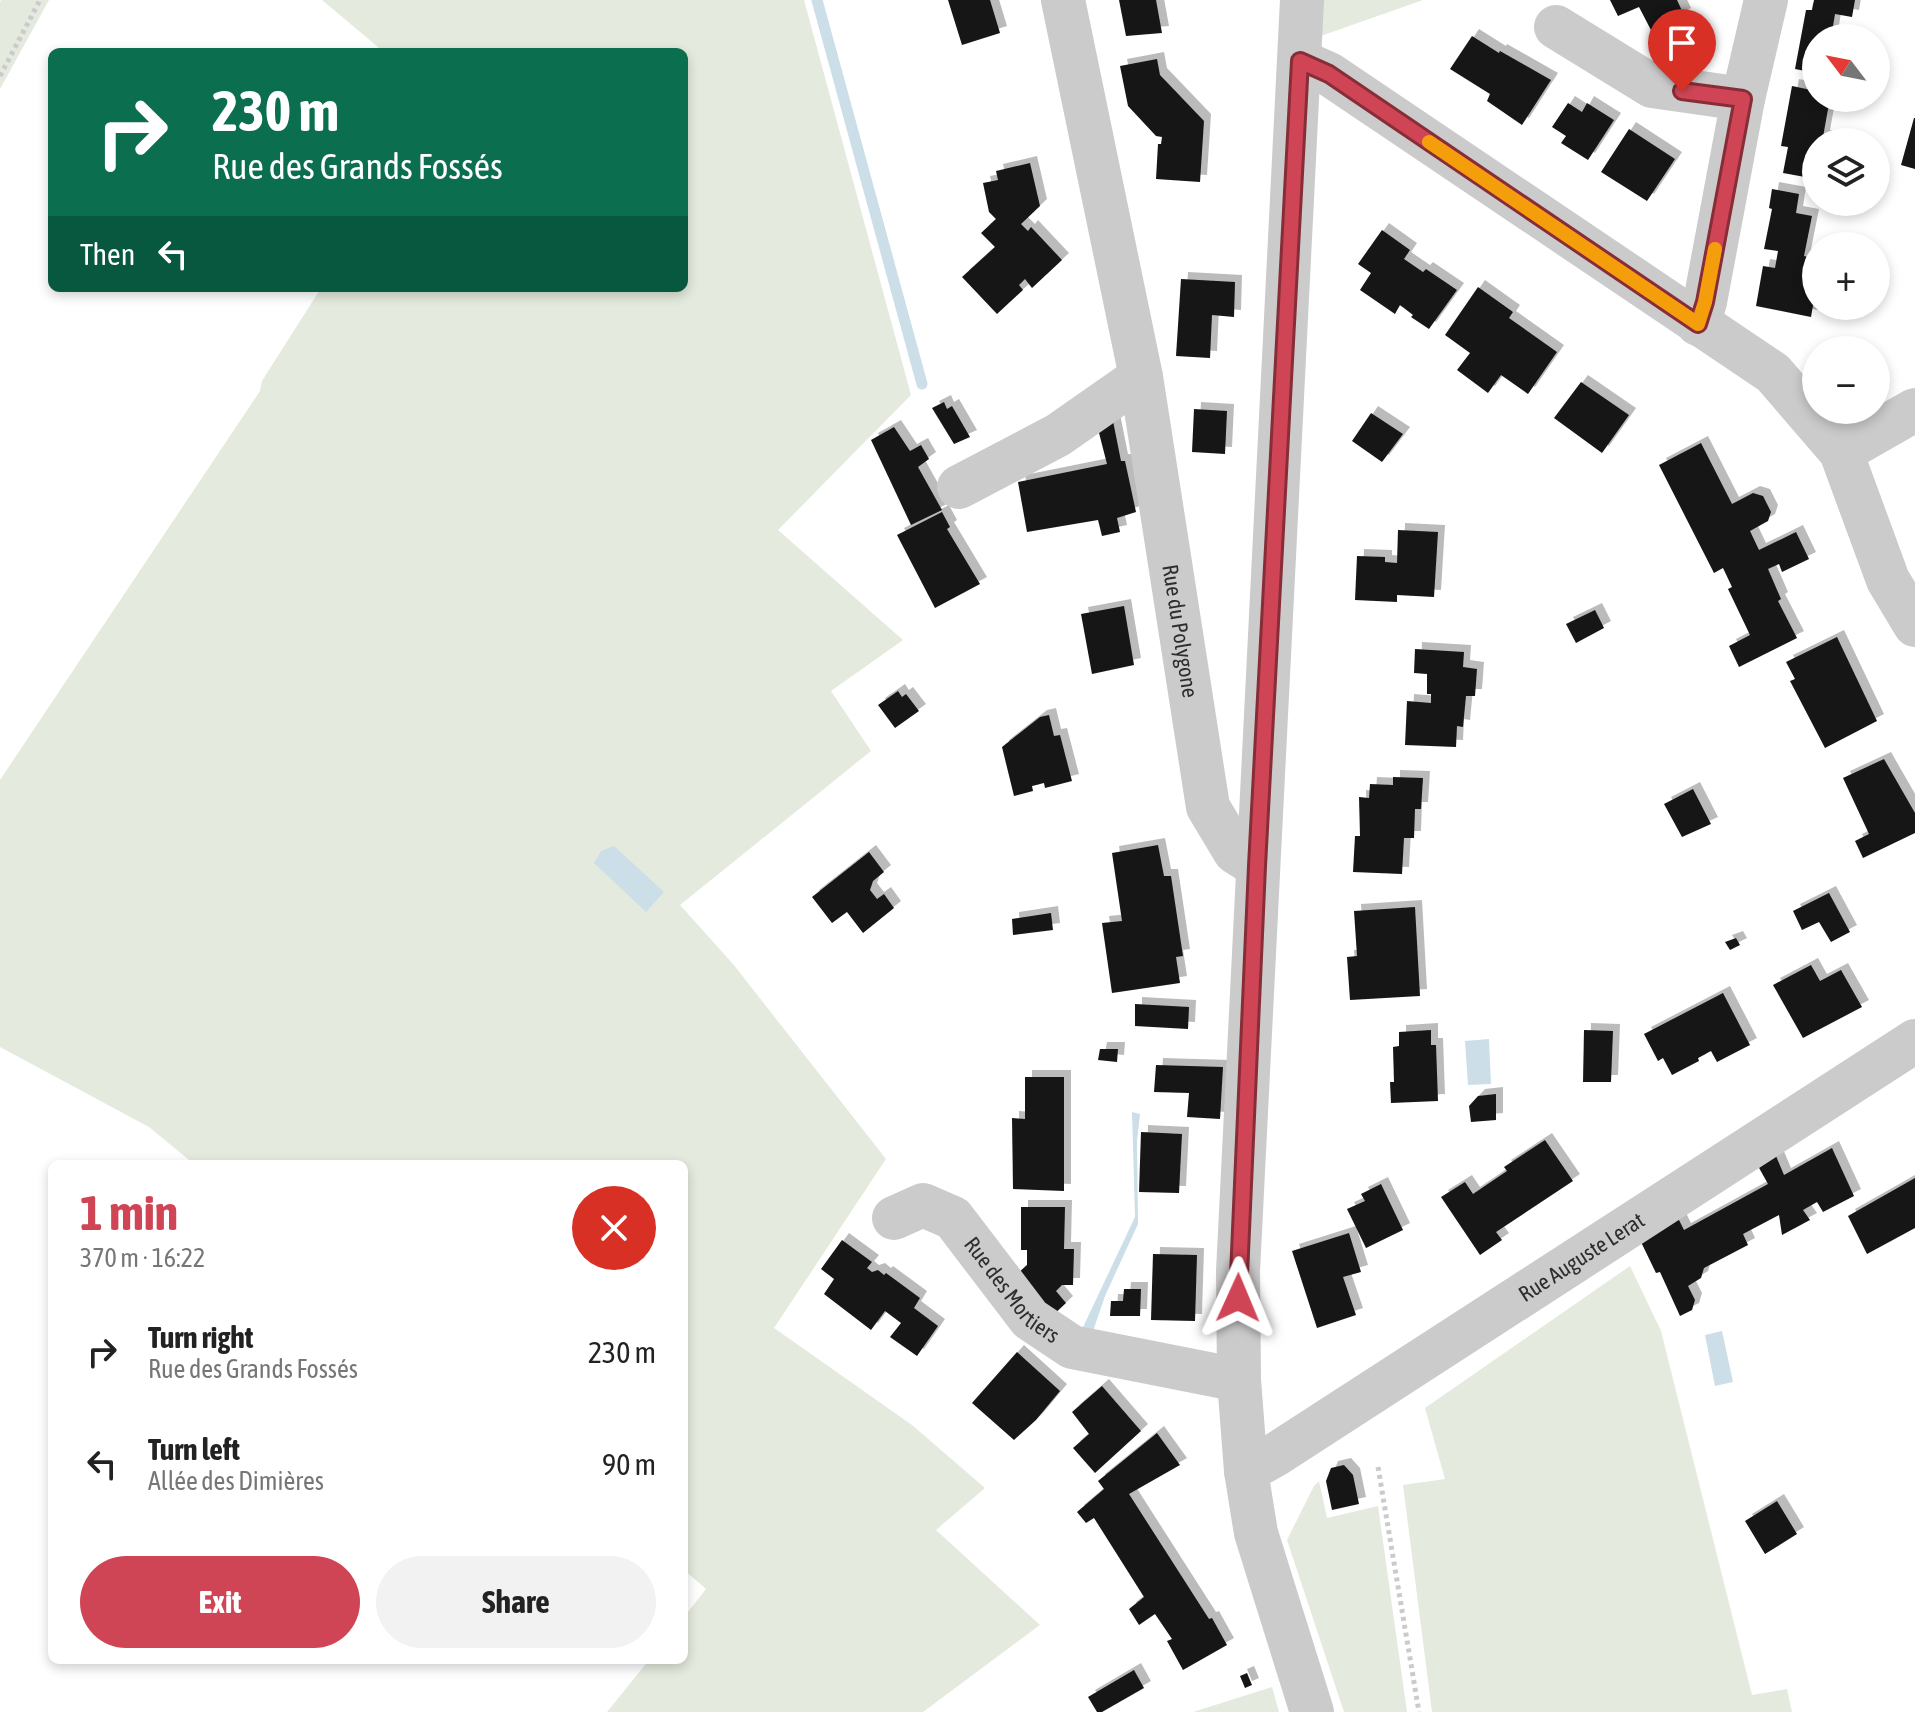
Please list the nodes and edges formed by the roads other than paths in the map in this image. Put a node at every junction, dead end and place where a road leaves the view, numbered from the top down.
1 (1063, 0) edge
2 (1302, 0) edge
3 (1766, 0) edge
4 (1556, 27) dead end
5 (1300, 61) junction
6 (1743, 99) junction
7 (1698, 324) junction
8 (1141, 377) junction
9 (1915, 410) edge
10 (1841, 452) junction
11 (959, 487) dead end
12 (1915, 625) edge
13 (1257, 866) junction
14 (1915, 1041) edge
15 (894, 1218) dead end
16 (1239, 1380) junction
17 (1246, 1471) junction
18 (1312, 1712) edge

1 - 8 street, Rue du Polygone
2 - 5 street
3 - 6 street
4 - 6 street
5 - 7 street
5 - 13 street
6 - 7 street
7 - 10 street
8 - 11 street
8 - 13 street, Rue du Polygone
9 - 10 street
10 - 12 street
13 - 16 street
14 - 17 street, Rue Auguste Lerat
15 - 16 street, Rue des Mortiers
16 - 17 street
17 - 18 street

